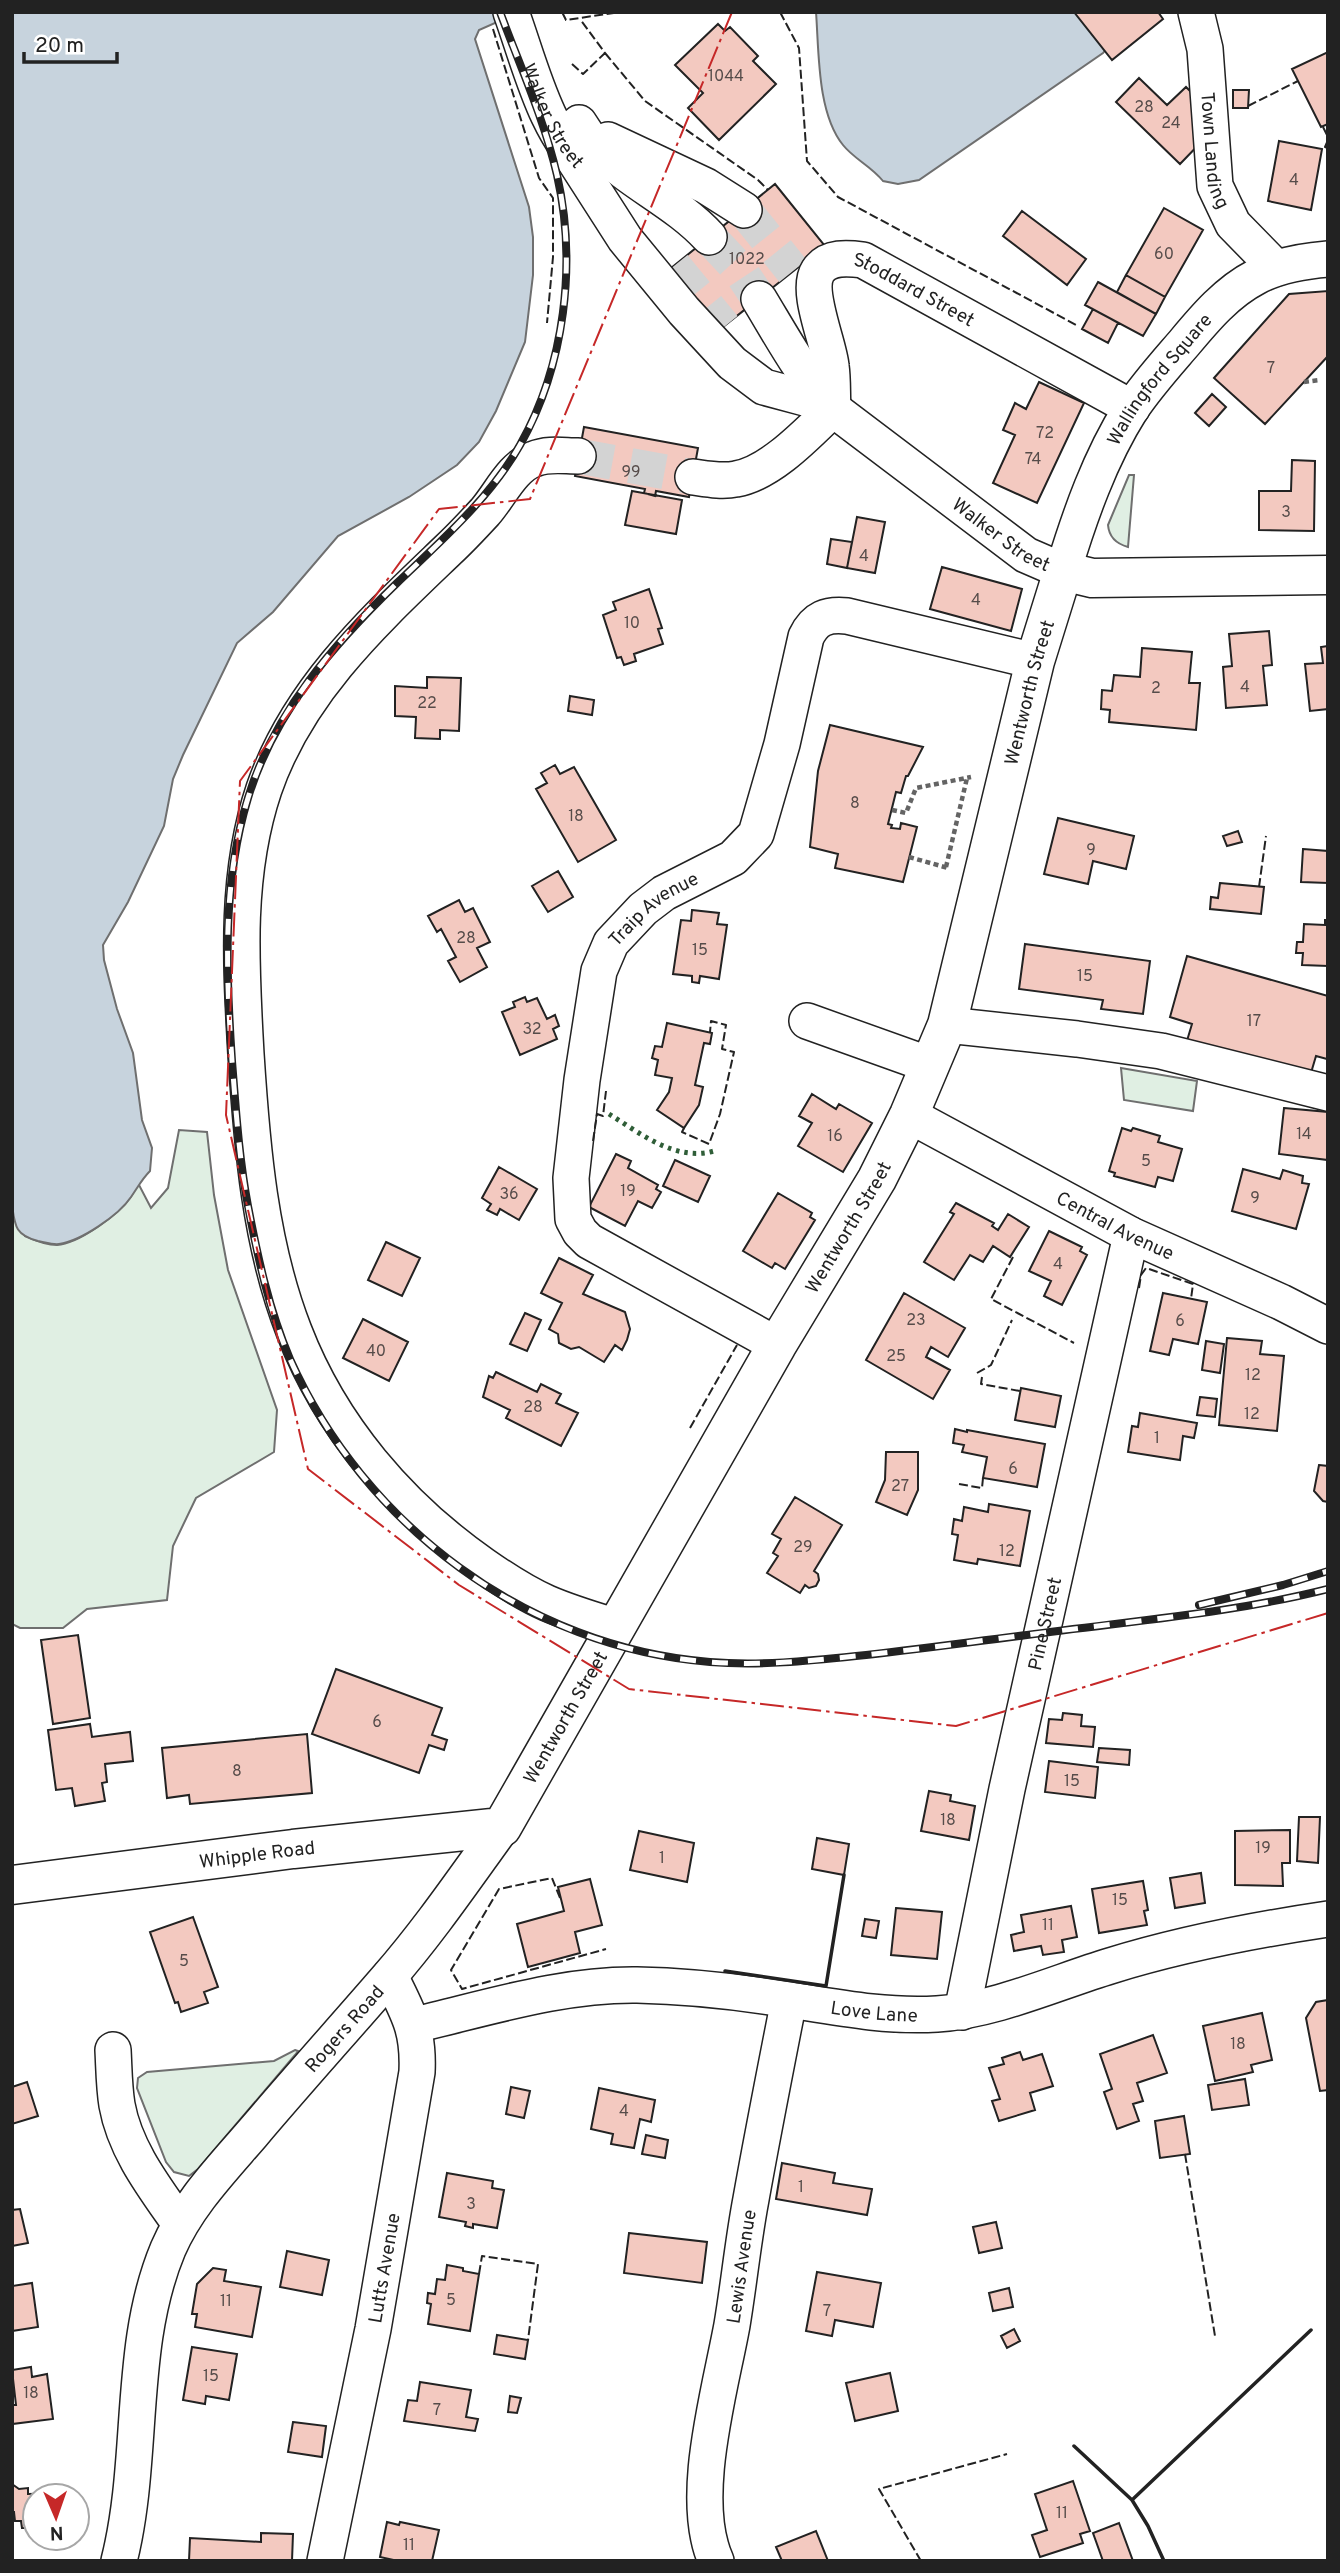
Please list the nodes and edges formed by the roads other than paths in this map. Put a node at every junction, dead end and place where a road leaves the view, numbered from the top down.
1 (1196, 12) edge
2 (526, 20) edge
3 (578, 143) junction
4 (727, 223) tunnel mouth
5 (1328, 259) edge
6 (674, 266) tunnel mouth
7 (1276, 268) junction
8 (776, 285) tunnel mouth
9 (724, 327) tunnel mouth
10 (819, 401) junction
11 (1132, 408) junction
12 (578, 456) tunnel mouth
13 (693, 477) tunnel mouth
14 (1063, 571) junction
15 (1328, 575) edge
16 (1035, 661) junction
17 (807, 1021) dead end
18 (947, 1025) junction
19 (930, 1065) junction
20 (1328, 1093) edge
21 (909, 1115) junction
22 (1130, 1235) junction
23 (1328, 1326) edge
24 (777, 1345) junction
25 (617, 1628) junction
26 (502, 1827) junction
27 (12, 1885) edge
28 (1328, 1919) edge
29 (390, 1976) junction
30 (789, 2000) junction
31 (962, 2011) junction
32 (414, 2025) junction
33 (113, 2050) dead end
34 (180, 2224) junction
35 (711, 2547) edge
36 (119, 2561) edge
37 (325, 2561) edge

1 - 7 street, Town Landing
2 - 3 street, Walker Street
3 - 4 street, Walker Street
3 - 6 street, Walker Street
3 - 10 street
5 - 7 street, Wallingford Square
7 - 11 street, Wallingford Square
8 - 10 street, Walker Street
9 - 10 street, Walker Street
10 - 11 street, Stoddard Street
10 - 13 street
10 - 14 street, Walker Street
11 - 14 street, Wallingford Square
12 - 25 street
14 - 15 main road, Walker Street
14 - 16 main road, Wentworth Street
16 - 18 main road, Wentworth Street
16 - 24 street, Traip Avenue
17 - 19 street
18 - 19 main road, Wentworth Street
18 - 20 street
19 - 21 main road, Wentworth Street
21 - 22 street, Central Avenue
21 - 24 main road, Wentworth Street
22 - 23 street, Central Avenue
22 - 31 street, Pine Street
24 - 25 main road, Wentworth Street
25 - 26 main road, Wentworth Street
26 - 27 main road, Whipple Road
26 - 29 street, Rogers Road
28 - 31 street, Love Lane
29 - 32 street, Lutts Avenue
29 - 34 street, Rogers Road
30 - 31 street, Love Lane
30 - 32 street, Love Lane
30 - 35 street, Lewis Avenue
32 - 37 street, Lutts Avenue
33 - 34 street
34 - 36 street, Rogers Road

